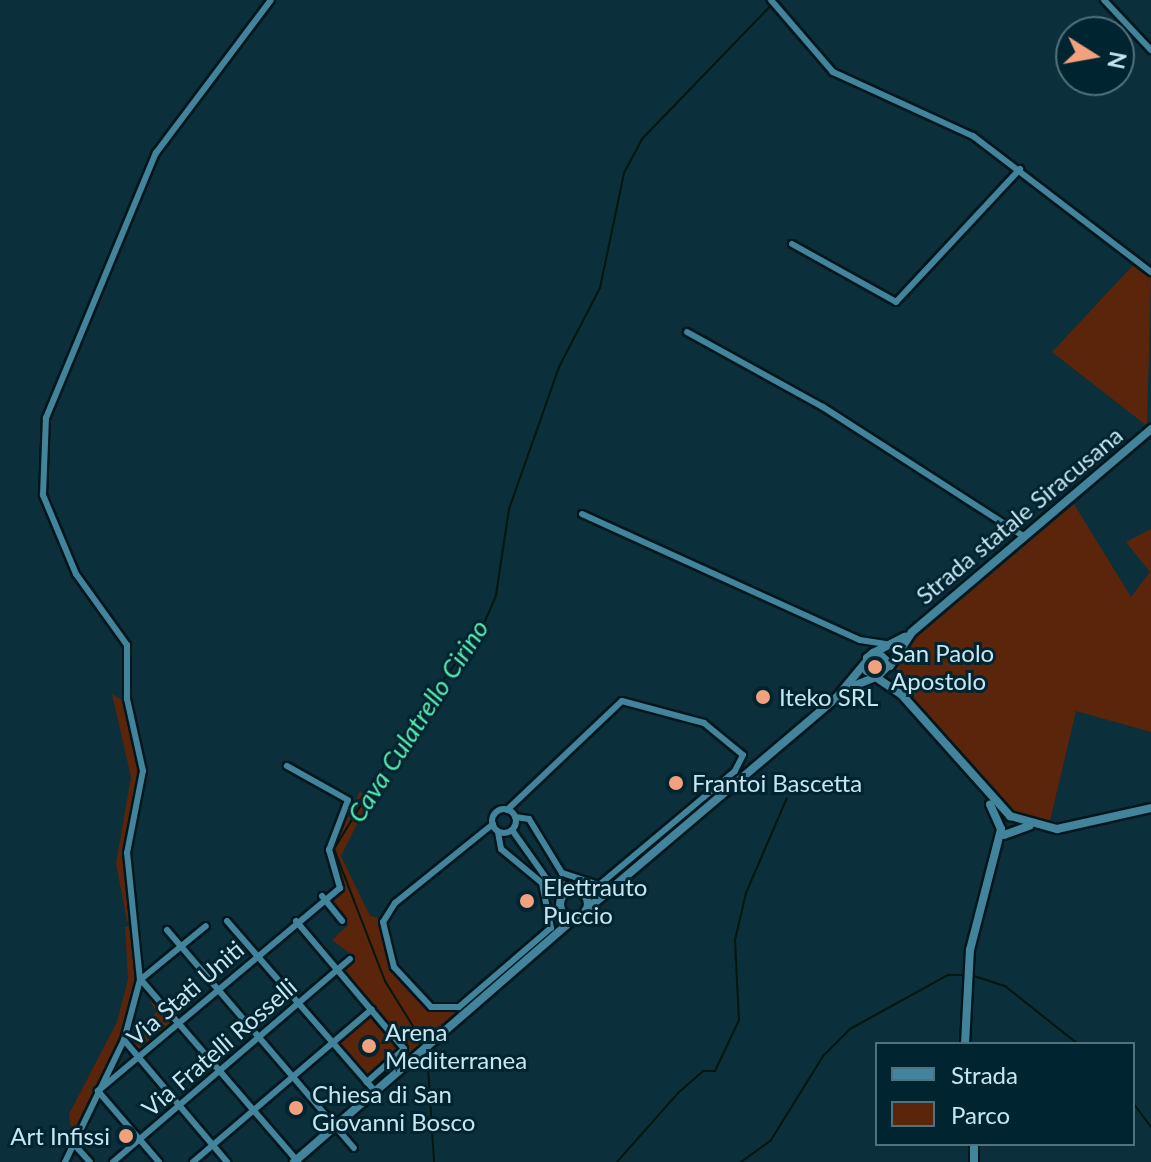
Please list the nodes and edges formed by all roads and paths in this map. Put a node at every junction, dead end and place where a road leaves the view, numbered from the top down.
1 (271, 0) edge
2 (1104, 0) edge
3 (772, 2) edge
4 (1151, 50) edge
5 (1020, 169) junction
6 (792, 244) dead end
7 (1151, 272) edge
8 (687, 332) dead end
9 (1151, 429) edge
10 (582, 514) dead end
11 (1025, 537) junction
12 (912, 632) junction
13 (860, 640) junction
14 (884, 656) junction
15 (867, 660) junction
16 (876, 676) junction
17 (901, 694) junction
18 (837, 697) junction
19 (287, 766) dead end
20 (986, 797) junction
21 (1151, 808) edge
22 (507, 810) junction
23 (1010, 816) junction
24 (515, 817) junction
25 (493, 824) junction
26 (1033, 826) junction
27 (512, 830) junction
28 (498, 832) junction
29 (1003, 832) junction
30 (553, 879) junction
31 (609, 891) junction
32 (580, 892) junction
33 (322, 896) junction
34 (561, 903) junction
35 (586, 910) junction
36 (576, 917) junction
37 (227, 921) dead end
38 (296, 921) junction
39 (342, 921) dead end
40 (206, 926) dead end
41 (167, 930) dead end
42 (552, 938) junction
43 (181, 947) junction
44 (256, 955) junction
45 (350, 959) dead end
46 (338, 969) junction
47 (141, 980) junction
48 (217, 989) junction
49 (298, 1003) junction
50 (372, 1009) junction
51 (178, 1023) junction
52 (258, 1037) junction
53 (124, 1040) junction
54 (333, 1042) junction
55 (965, 1042) edge
56 (138, 1057) junction
57 (219, 1070) junction
58 (293, 1077) junction
59 (367, 1082) junction
60 (98, 1091) junction
61 (375, 1091) junction
62 (179, 1105) junction
63 (253, 1110) junction
64 (334, 1125) junction
65 (139, 1139) junction
66 (71, 1141) junction
67 (213, 1145) junction
68 (354, 1148) dead end
69 (294, 1161) edge
70 (65, 1162) edge
71 (90, 1162) edge
72 (113, 1162) edge
73 (159, 1162) edge
74 (193, 1162) edge
75 (227, 1162) edge

1 - 47 street
2 - 4 street
3 - 5 street
5 - 6 street
5 - 7 street
8 - 11 street
9 - 11 main road, Strada statale Siracusana
10 - 13 street
11 - 12 main road, Strada statale Siracusana
12 - 14 main road
12 - 14 main road
13 - 14 street
13 - 15 street
14 - 15 main road
14 - 16 main road
14 - 17 main road
15 - 16 main road
15 - 18 main road
16 - 17 main road
16 - 18 main road
17 - 20 main road
18 - 31 main road
19 - 33 street
20 - 23 main road
20 - 29 main road
21 - 26 main road
22 - 24 street
22 - 24 street
22 - 25 street
23 - 26 main road
23 - 29 main road
24 - 27 street
25 - 28 street
25 - 28 street
26 - 29 main road
27 - 28 street
27 - 30 street
29 - 55 main road
30 - 32 street
30 - 34 street
31 - 32 main road
31 - 35 main road
32 - 34 main road
32 - 35 main road
33 - 38 street, Via Stati Uniti
33 - 39 street
34 - 36 main road
34 - 42 main road
35 - 36 main road
36 - 42 main road
37 - 44 street
38 - 44 street, Via Stati Uniti
38 - 46 street
40 - 43 street
41 - 43 street
42 - 61 main road
43 - 47 street
43 - 48 street
44 - 48 street, Via Stati Uniti
44 - 49 street
45 - 46 street, Via Fratelli Rosselli
46 - 49 street, Via Fratelli Rosselli
46 - 50 street
47 - 51 street
47 - 53 street
48 - 51 street, Via Stati Uniti
48 - 52 street
49 - 52 street, Via Fratelli Rosselli
49 - 54 street
50 - 54 street
50 - 59 street
51 - 56 street, Via Stati Uniti
51 - 57 street
52 - 57 street, Via Fratelli Rosselli
52 - 58 street
53 - 56 street
53 - 60 street
54 - 58 street
54 - 59 street
56 - 60 street, Via Stati Uniti
56 - 62 street
57 - 62 street, Via Fratelli Rosselli
57 - 63 street
58 - 63 street
58 - 64 street
59 - 61 street
60 - 65 street
60 - 66 street
61 - 64 main road
62 - 65 street, Via Fratelli Rosselli
62 - 67 street
63 - 67 street
63 - 69 street
64 - 68 street
64 - 69 main road
65 - 72 street, Via Fratelli Rosselli
65 - 73 street
66 - 70 street
66 - 71 street
67 - 74 street
67 - 75 street

